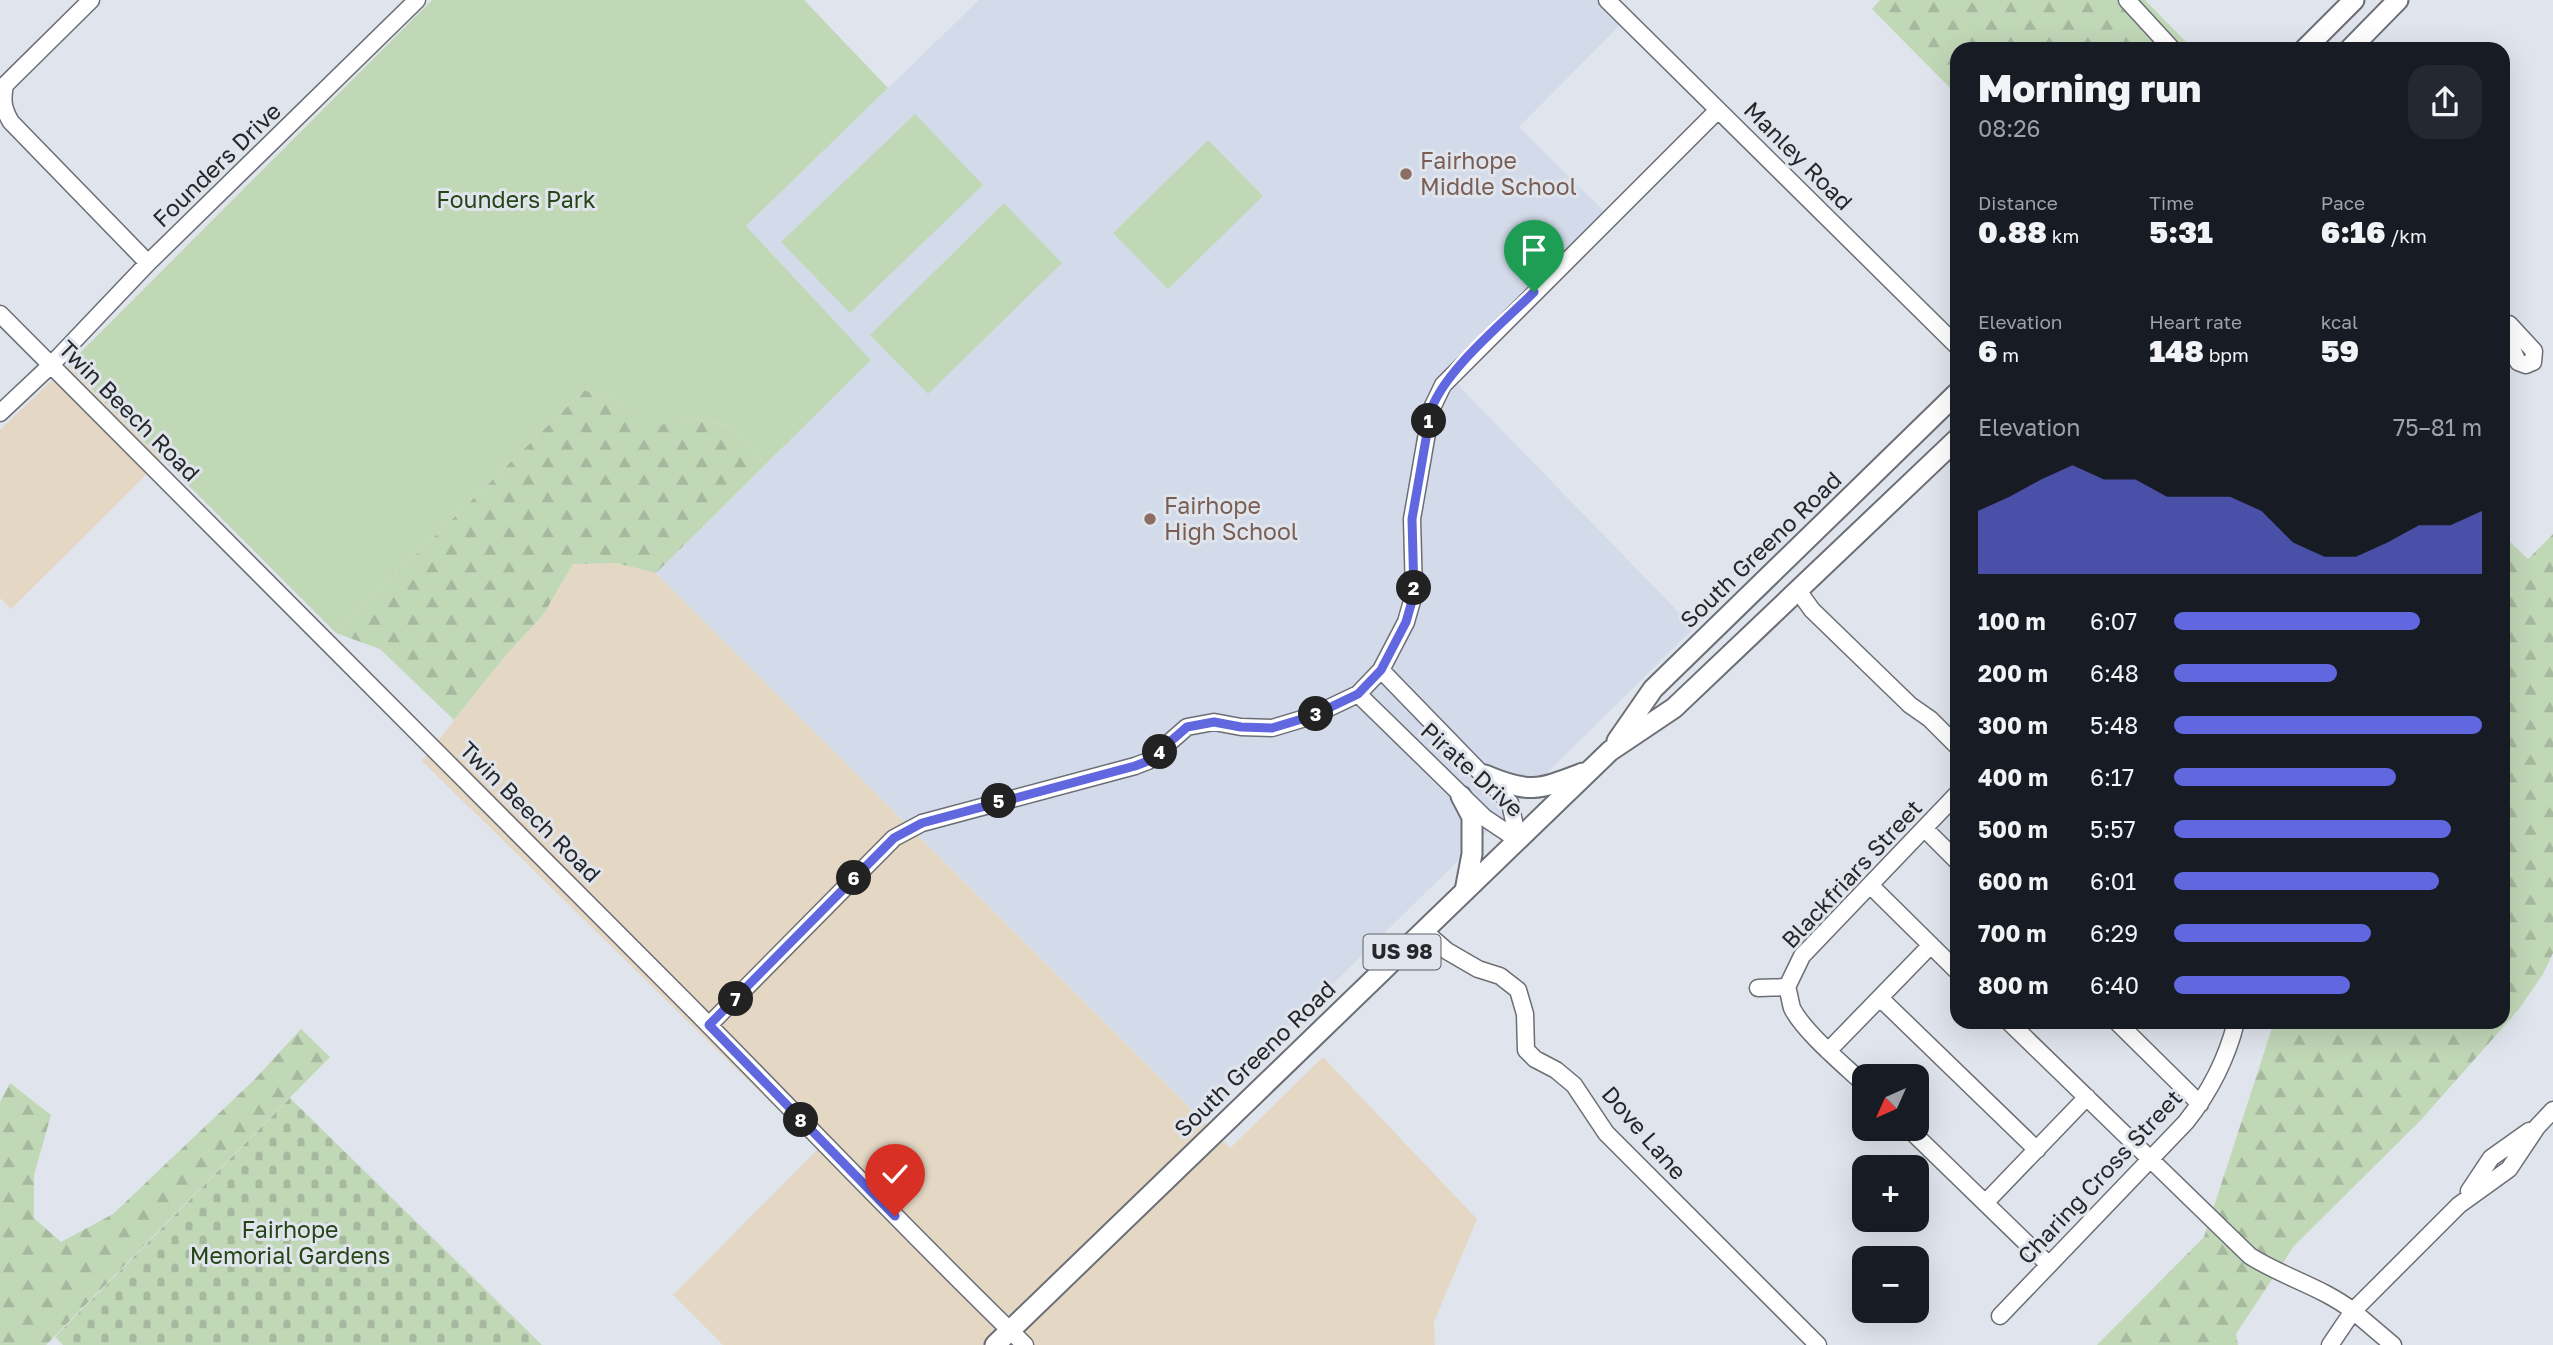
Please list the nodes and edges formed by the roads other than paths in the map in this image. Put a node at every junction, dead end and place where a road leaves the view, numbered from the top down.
1 (91, 0) edge
2 (417, 0) edge
3 (1607, 0) edge
4 (2127, 0) edge
5 (2354, 0) edge
6 (2398, 0) edge
7 (2166, 42) edge
8 (2312, 42) edge
9 (2357, 42) edge
10 (1, 100) edge
11 (1718, 110) junction
12 (148, 263) junction
13 (0, 314) edge
14 (1950, 339) edge
15 (51, 365) junction
16 (1950, 400) edge
17 (0, 413) edge
18 (1950, 446) edge
19 (1799, 592) junction
20 (1381, 670) junction
21 (1358, 694) junction
22 (1950, 739) edge
23 (1611, 751) junction
24 (1590, 770) junction
25 (1485, 775) junction
26 (1461, 796) junction
27 (1950, 801) edge
28 (1924, 829) junction
29 (1518, 840) junction
30 (1950, 854) edge
31 (1871, 886) junction
32 (1465, 891) junction
33 (1424, 931) junction
34 (1931, 945) junction
35 (1950, 964) edge
36 (1787, 987) junction
37 (1758, 988) dead end
38 (1880, 998) junction
39 (709, 1025) junction
40 (2016, 1029) edge
41 (2124, 1029) edge
42 (2232, 1029) edge
43 (1828, 1051) junction
44 (1852, 1073) edge
45 (2087, 1097) junction
46 (2200, 1104) junction
47 (2553, 1110) edge
48 (1921, 1141) edge
49 (2037, 1150) junction
50 (2150, 1160) junction
51 (1985, 1203) junction
52 (2049, 1265) junction
53 (2353, 1311) junction
54 (2000, 1316) dead end
55 (1010, 1330) junction
56 (995, 1345) edge
57 (1025, 1345) edge
58 (1818, 1345) edge
59 (2330, 1345) edge
60 (2393, 1345) edge

1 - 10 street
2 - 12 street, Founders Drive
3 - 11 street, Manley Road
4 - 7 street
5 - 8 main road
6 - 9 main road
10 - 12 street
11 - 14 street, Manley Road
11 - 20 street
12 - 15 street, Founders Drive
13 - 15 street, Twin Beech Road
15 - 17 street, Founders Drive
15 - 39 street, Twin Beech Road
16 - 23 main road, South Greeno Road / US 98
18 - 19 main road, South Greeno Road / US 98
19 - 22 street
19 - 23 main road, South Greeno Road / US 98
20 - 21 street
20 - 25 street, Pirate Drive
21 - 26 street, Pirate Drive
21 - 39 street
23 - 24 main road, South Greeno Road / US 98
24 - 25 main road
24 - 29 main road, South Greeno Road / US 98
25 - 29 street, Pirate Drive
26 - 29 street, Pirate Drive
26 - 32 main road
27 - 28 street, Blackfriars Street
28 - 30 street
28 - 31 street, Blackfriars Street
29 - 32 main road, South Greeno Road / US 98
31 - 34 street
31 - 36 street, Blackfriars Street
32 - 33 main road, South Greeno Road / US 98
33 - 55 main road, South Greeno Road / US 98
33 - 58 street, Dove Lane
34 - 35 street
34 - 38 street
36 - 37 street
36 - 43 street
38 - 43 street
38 - 49 street
39 - 55 street, Twin Beech Road
40 - 45 street
41 - 46 street
42 - 46 street, Charing Cross Street
43 - 44 street
45 - 49 street
45 - 50 street
46 - 50 street, Charing Cross Street
47 - 53 street
48 - 51 street
49 - 51 street
50 - 52 street, Charing Cross Street
50 - 53 street
51 - 52 street
52 - 54 street, Charing Cross Street
53 - 59 street
53 - 60 street
55 - 56 main road, South Greeno Road / US 98
55 - 57 street, Twin Beech Road

